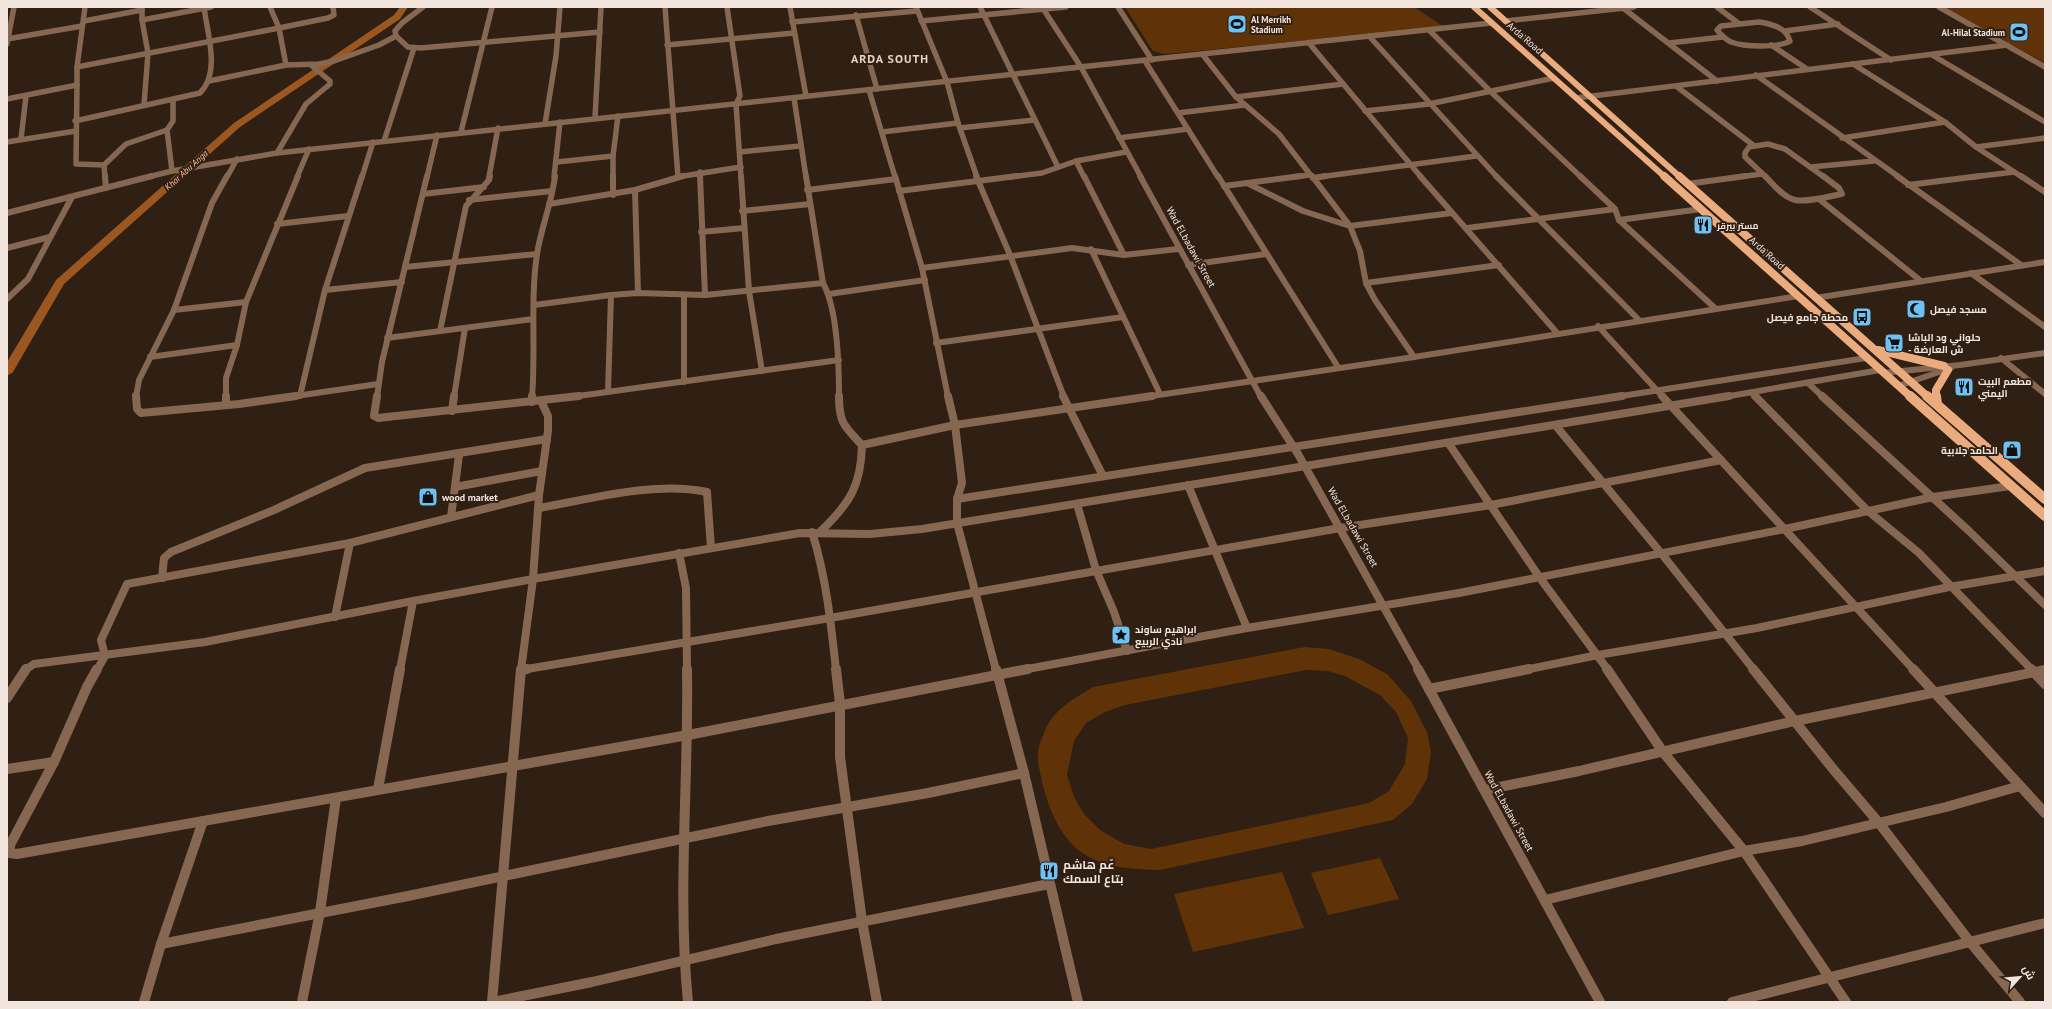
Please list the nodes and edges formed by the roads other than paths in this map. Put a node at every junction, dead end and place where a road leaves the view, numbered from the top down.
1 (14, 7) edge
2 (85, 7) edge
3 (211, 7) edge
4 (270, 7) edge
5 (333, 7) edge
6 (423, 7) edge
7 (492, 7) edge
8 (560, 7) edge
9 (601, 7) edge
10 (665, 7) edge
11 (727, 7) edge
12 (790, 7) edge
13 (980, 7) edge
14 (1066, 7) edge
15 (1118, 7) edge
16 (1474, 7) edge
17 (1490, 7) edge
18 (1567, 7) edge
19 (1634, 7) edge
20 (1717, 7) edge
21 (1810, 7) edge
22 (1939, 7) edge
23 (204, 8) edge
24 (1042, 8) edge
25 (1623, 8) junction
26 (142, 9) edge
27 (916, 9) edge
28 (1568, 14) junction
29 (856, 15) junction
30 (984, 15) junction
31 (142, 20) junction
32 (921, 21) junction
33 (1506, 21) junction
34 (792, 22) junction
35 (83, 23) junction
36 (1491, 23) junction
37 (1738, 23) junction
38 (1838, 24) junction
39 (279, 28) junction
40 (1429, 30) junction
41 (1785, 31) junction
42 (600, 32) junction
43 (794, 32) junction
44 (557, 35) junction
45 (396, 36) junction
46 (1369, 36) junction
47 (1723, 37) junction
48 (731, 38) junction
49 (7, 40) edge
50 (209, 41) junction
51 (485, 41) junction
52 (1309, 43) junction
53 (1668, 43) junction
54 (668, 45) junction
55 (1771, 45) junction
56 (2007, 46) junction
57 (414, 48) junction
58 (148, 53) junction
59 (1203, 55) junction
60 (1932, 55) junction
61 (1152, 60) junction
62 (1891, 60) junction
63 (1145, 61) junction
64 (1853, 64) junction
65 (286, 65) junction
66 (311, 65) junction
67 (78, 67) junction
68 (1081, 67) junction
69 (2045, 67) edge
70 (1807, 69) junction
71 (1013, 75) junction
72 (1756, 75) junction
73 (1554, 78) junction
74 (1717, 80) junction
75 (209, 81) junction
76 (947, 82) junction
77 (1343, 84) junction
78 (77, 85) junction
79 (1676, 86) junction
80 (873, 89) junction
81 (1489, 90) junction
82 (26, 96) junction
83 (806, 96) junction
84 (1588, 96) junction
85 (1236, 97) junction
86 (794, 98) junction
87 (1576, 98) junction
88 (7, 99) edge
89 (173, 100) junction
90 (736, 104) junction
91 (1429, 104) junction
92 (144, 105) junction
93 (1245, 105) junction
94 (1365, 110) junction
95 (674, 111) junction
96 (1178, 113) junction
97 (618, 116) junction
98 (595, 118) junction
99 (1034, 120) junction
100 (75, 121) junction
101 (560, 122) junction
102 (1945, 122) junction
103 (2045, 122) edge
104 (545, 124) junction
105 (959, 125) junction
106 (498, 128) junction
107 (1188, 129) junction
108 (76, 130) junction
109 (166, 130) junction
110 (461, 132) junction
111 (882, 132) junction
112 (437, 135) junction
113 (1119, 138) junction
114 (1842, 138) junction
115 (2045, 138) edge
116 (20, 139) junction
117 (7, 142) edge
118 (373, 142) junction
119 (384, 142) junction
120 (1753, 145) junction
121 (800, 146) junction
122 (1976, 147) junction
123 (309, 150) junction
124 (740, 152) junction
125 (1126, 152) junction
126 (277, 153) junction
127 (613, 156) junction
128 (1476, 156) junction
129 (236, 159) junction
130 (1076, 161) junction
131 (1874, 161) junction
132 (557, 162) junction
133 (104, 165) junction
134 (741, 166) junction
135 (1411, 166) junction
136 (1058, 167) junction
137 (1811, 167) junction
138 (173, 170) junction
139 (700, 172) junction
140 (2014, 172) junction
141 (1762, 174) junction
142 (1312, 176) junction
143 (678, 177) junction
144 (896, 179) junction
145 (978, 181) junction
146 (1247, 183) junction
147 (1687, 184) junction
148 (1908, 185) junction
149 (1224, 186) junction
150 (484, 187) junction
151 (106, 188) junction
152 (635, 190) junction
153 (807, 190) junction
154 (552, 191) junction
155 (899, 191) junction
156 (2045, 192) edge
157 (424, 194) junction
158 (613, 195) junction
159 (72, 197) junction
160 (1819, 199) junction
161 (469, 200) junction
162 (549, 204) junction
163 (810, 204) junction
164 (1615, 209) junction
165 (1701, 209) junction
166 (742, 212) junction
167 (7, 213) edge
168 (1452, 214) junction
169 (348, 216) junction
170 (1537, 219) junction
171 (1619, 220) junction
172 (277, 224) junction
173 (1350, 226) junction
174 (744, 228) junction
175 (1467, 228) junction
176 (701, 232) junction
177 (50, 237) junction
178 (7, 248) edge
179 (1091, 249) junction
180 (1178, 249) junction
181 (537, 254) junction
182 (1266, 254) junction
183 (1010, 255) junction
184 (1124, 255) junction
185 (2045, 262) edge
186 (454, 263) junction
187 (1188, 265) junction
188 (1499, 265) junction
189 (2020, 265) junction
190 (405, 268) junction
191 (922, 268) junction
192 (1971, 273) junction
193 (925, 280) junction
194 (1921, 281) junction
195 (402, 282) junction
196 (823, 283) junction
197 (1366, 283) junction
198 (325, 290) junction
199 (749, 292) junction
200 (638, 293) junction
201 (829, 294) junction
202 (611, 295) junction
203 (705, 295) junction
204 (684, 296) junction
205 (1799, 296) junction
206 (1815, 298) junction
207 (7, 299) edge
208 (246, 302) junction
209 (534, 305) junction
210 (1716, 309) junction
211 (174, 310) junction
212 (1123, 317) junction
213 (532, 318) junction
214 (1639, 320) junction
215 (1598, 326) junction
216 (2045, 327) edge
217 (465, 328) junction
218 (1039, 329) junction
219 (440, 331) junction
220 (1558, 334) junction
221 (387, 338) junction
222 (936, 343) junction
223 (237, 345) junction
224 (1874, 349) junction
225 (2045, 353) edge
226 (150, 357) junction
227 (1414, 357) junction
228 (1866, 358) junction
229 (2001, 358) junction
230 (840, 360) junction
231 (1338, 367) junction
232 (1946, 368) junction
233 (762, 370) junction
234 (1899, 370) junction
235 (1882, 372) junction
236 (1251, 381) junction
237 (684, 382) junction
238 (1808, 383) junction
239 (1913, 383) junction
240 (378, 384) junction
241 (1898, 386) junction
242 (1655, 390) junction
243 (608, 392) junction
244 (1752, 393) junction
245 (1160, 394) junction
246 (2045, 394) edge
247 (300, 396) junction
248 (541, 401) junction
249 (532, 402) junction
250 (1937, 404) junction
251 (226, 405) junction
252 (1670, 406) junction
253 (1068, 408) junction
254 (452, 411) junction
255 (954, 425) junction
256 (1556, 426) junction
257 (547, 439) junction
258 (1449, 444) junction
259 (862, 445) junction
260 (1292, 446) junction
261 (459, 455) junction
262 (1721, 460) junction
263 (1304, 465) junction
264 (542, 471) junction
265 (1103, 476) junction
266 (1602, 483) junction
267 (1188, 485) junction
268 (2010, 486) junction
269 (455, 487) junction
270 (539, 495) junction
271 (1932, 497) junction
272 (957, 499) junction
273 (2045, 499) edge
274 (1077, 504) junction
275 (1491, 505) junction
276 (539, 508) junction
277 (1868, 511) junction
278 (2045, 516) edge
279 (450, 517) junction
280 (957, 523) junction
281 (1340, 528) junction
282 (1785, 529) junction
283 (817, 531) junction
284 (350, 543) junction
285 (711, 548) junction
286 (1215, 551) junction
287 (679, 553) junction
288 (1661, 553) junction
289 (1096, 570) junction
290 (2045, 571) edge
291 (2016, 576) junction
292 (162, 578) junction
293 (533, 578) junction
294 (1540, 578) junction
295 (1949, 587) junction
296 (975, 591) junction
297 (413, 602) junction
298 (2045, 605) edge
299 (1384, 606) junction
300 (1856, 608) junction
301 (335, 617) junction
302 (830, 618) junction
303 (1247, 628) junction
304 (1724, 633) junction
305 (686, 643) junction
306 (1127, 651) junction
307 (1598, 655) junction
308 (105, 656) junction
309 (522, 670) junction
310 (2045, 670) edge
311 (2034, 673) junction
312 (998, 675) junction
313 (2045, 684) edge
314 (1429, 689) junction
315 (1934, 692) junction
316 (7, 698) edge
317 (840, 704) junction
318 (1796, 721) junction
319 (688, 735) junction
320 (1663, 752) junction
321 (54, 762) junction
322 (513, 766) junction
323 (7, 769) edge
324 (1024, 773) junction
325 (2020, 786) junction
326 (378, 790) junction
327 (1485, 790) junction
328 (336, 798) junction
329 (847, 808) junction
330 (2045, 813) edge
331 (203, 821) junction
332 (1879, 823) junction
333 (683, 839) junction
334 (1744, 851) junction
335 (502, 875) junction
336 (1049, 884) junction
337 (1545, 900) junction
338 (320, 912) junction
339 (862, 921) junction
340 (2045, 923) edge
341 (1970, 942) junction
342 (161, 944) junction
343 (684, 961) junction
344 (1829, 978) junction
345 (144, 1002) edge
346 (302, 1002) edge
347 (493, 1002) edge
348 (688, 1002) edge
349 (877, 1002) edge
350 (1078, 1002) edge
351 (1600, 1002) edge
352 (1732, 1002) edge
353 (1846, 1002) edge
354 (2020, 1002) edge

1 - 49 street
2 - 35 street
3 - 23 street
4 - 39 street
5 - 39 street
6 - 45 street
7 - 51 street
8 - 44 street
9 - 42 street
10 - 54 street
11 - 48 street
12 - 34 street
13 - 30 street
14 - 24 street
15 - 61 street
16 - 36 main road, Arda Road
17 - 33 main road, Arda Road
18 - 28 street
19 - 25 street
20 - 37 street
21 - 38 street
22 - 56 street
23 - 31 street
23 - 50 street
24 - 30 street
24 - 68 street, Wad ELbadawi Street
25 - 28 street
25 - 53 street
26 - 31 street
26 - 35 street
27 - 29 street
27 - 32 street
28 - 33 street
29 - 34 street
29 - 80 street
30 - 32 street
30 - 71 street
31 - 58 street
32 - 76 street
33 - 84 main road, Arda Road
34 - 43 street
35 - 49 street
35 - 67 street
36 - 40 street
36 - 73 main road, Arda Road
37 - 41 street
37 - 47 street
38 - 41 street
38 - 62 street
39 - 50 street
39 - 65 street
40 - 46 street
40 - 81 street
41 - 55 street
42 - 44 street
42 - 98 street
43 - 48 street
43 - 83 street
44 - 51 street
44 - 104 street
45 - 57 street
45 - 66 street
46 - 52 street
46 - 91 street
47 - 53 street
47 - 55 street
48 - 54 street
48 - 90 street
50 - 58 street
50 - 75 street
51 - 57 street
51 - 110 street
52 - 59 street
52 - 77 street
53 - 74 street
54 - 95 street
55 - 70 street
56 - 60 street
56 - 69 street
57 - 119 street
58 - 67 street
58 - 92 street
59 - 61 street
59 - 85 street
60 - 62 street
60 - 103 street
61 - 63 street
62 - 64 street
63 - 68 street
63 - 96 street
64 - 70 street
64 - 102 street
65 - 66 street
65 - 75 street
66 - 126 street
67 - 78 street
68 - 71 street
68 - 113 street, Wad ELbadawi Street
70 - 72 street
71 - 76 street
71 - 99 street
72 - 74 street
72 - 114 street
73 - 81 street
73 - 87 main road, Arda Road
74 - 79 street
75 - 89 street
76 - 80 street
76 - 105 street
77 - 85 street
77 - 94 street
78 - 82 street
78 - 100 street
79 - 84 street
79 - 120 street
80 - 83 street
80 - 111 street
81 - 91 street
81 - 164 street
82 - 88 street
82 - 116 street
83 - 86 street
84 - 87 street
84 - 147 main road, Arda Road
85 - 93 street
86 - 90 street
86 - 121 street
87 - 165 main road, Arda Road
89 - 92 street
89 - 109 street
90 - 95 street
90 - 124 street
91 - 94 street
91 - 128 street
92 - 100 street
93 - 96 street
93 - 142 street
94 - 135 street
95 - 97 street
95 - 143 street
96 - 107 street
97 - 98 street
97 - 127 street
98 - 101 street
99 - 105 street
99 - 136 street
100 - 108 street
101 - 104 street
101 - 132 street
102 - 114 street
102 - 122 street
104 - 106 street
105 - 111 street
105 - 145 street
106 - 110 street
106 - 150 street
107 - 113 street
107 - 149 street
108 - 116 street
108 - 133 street
109 - 133 street
109 - 138 street
110 - 112 street
111 - 144 street
112 - 119 street
112 - 157 street
113 - 125 street, Wad ELbadawi Street
114 - 131 street
115 - 122 street
116 - 117 street
118 - 119 street
118 - 123 street
118 - 169 street
120 - 137 street
120 - 141 street
121 - 124 street
121 - 153 street
122 - 140 street
123 - 126 street
123 - 172 street
124 - 134 street
125 - 130 street
125 - 180 street, Wad ELbadawi Street
126 - 129 street
127 - 132 street
127 - 158 street
128 - 135 street
128 - 170 street
129 - 138 street
129 - 211 street
130 - 136 street
130 - 184 street
131 - 137 street
131 - 148 street
132 - 154 street
133 - 151 street
134 - 139 street
134 - 166 street
135 - 142 street
135 - 168 street
136 - 145 street
137 - 160 street
138 - 151 street
139 - 143 street
139 - 176 street
140 - 148 street
140 - 156 street
141 - 147 street
141 - 160 street
142 - 146 street
142 - 173 street
143 - 152 street
144 - 153 street
144 - 155 street
145 - 155 street
145 - 183 street
146 - 149 street
146 - 173 street
147 - 206 main road, Arda Road
148 - 189 street
149 - 182 street
150 - 157 street
150 - 161 street
151 - 159 street
152 - 158 street
152 - 200 street
153 - 163 street
154 - 161 street
154 - 162 street
155 - 191 street
157 - 190 street
158 - 162 street
159 - 167 street
159 - 177 street
160 - 194 street
161 - 186 street
162 - 181 street
163 - 166 street
163 - 196 street
164 - 170 street
164 - 171 street
165 - 171 street
165 - 205 main road, Arda Road
166 - 174 street
168 - 173 street
168 - 175 street
169 - 172 street
169 - 198 street
170 - 175 street
170 - 214 street
171 - 210 street
172 - 208 street
173 - 197 street
174 - 176 street
174 - 199 street
175 - 188 street
176 - 203 street
177 - 178 street
177 - 207 street
179 - 183 street
179 - 184 street
179 - 212 street
180 - 184 street
180 - 187 street, Wad ELbadawi Street
181 - 186 street
181 - 209 street
182 - 187 street
182 - 231 street
183 - 191 street
183 - 218 street
185 - 189 street
186 - 190 street
186 - 219 street
187 - 236 street, Wad ELbadawi Street
188 - 197 street
188 - 220 street
189 - 192 street
190 - 195 street
191 - 193 street
192 - 194 street
192 - 216 street
193 - 201 street
193 - 222 street
194 - 206 street
195 - 198 street
195 - 221 street
196 - 199 street
196 - 201 street
197 - 227 street
198 - 247 street
199 - 203 street
199 - 233 street
200 - 202 street
200 - 204 street
201 - 230 street
202 - 209 street
202 - 243 street
203 - 204 street
204 - 237 street
205 - 210 street
205 - 228 main road, Arda Road
206 - 224 main road, Arda Road
208 - 211 street
208 - 223 street
209 - 213 street
210 - 214 street
211 - 226 street
212 - 218 street
212 - 245 street
213 - 217 street
213 - 249 street
214 - 215 street
215 - 220 street
215 - 242 street
217 - 219 street
217 - 254 street
218 - 222 street
218 - 253 street
219 - 221 street
220 - 227 street
221 - 240 street
222 - 255 street
223 - 226 street
223 - 251 street
224 - 232 main road
224 - 234 main road, Arda Road
225 - 229 street
226 - 251 street
227 - 231 street
228 - 235 main road, Arda Road
228 - 242 street
229 - 232 street
229 - 246 street
230 - 233 street
230 - 259 street
231 - 236 street
232 - 234 street
232 - 239 street
232 - 250 main road
233 - 237 street
234 - 235 street
234 - 239 main road, Arda Road
235 - 238 street
235 - 241 main road, Arda Road
236 - 245 street
236 - 260 street, Wad ELbadawi Street
237 - 243 street
238 - 244 street
238 - 271 street
239 - 241 street
239 - 250 main road, Arda Road
240 - 247 street
240 - 254 street
241 - 268 main road, Arda Road
242 - 252 street
242 - 260 street
243 - 248 street
244 - 252 street
244 - 277 street
245 - 253 street
247 - 251 street
248 - 249 street
248 - 257 street
249 - 254 street
250 - 273 main road, Arda Road
252 - 256 street
252 - 262 street
253 - 255 street
253 - 265 street
255 - 259 street
255 - 272 street
256 - 258 street
256 - 266 street
257 - 261 street
257 - 264 street
258 - 263 street
258 - 275 street
259 - 283 street
260 - 263 street, Wad ELbadawi Street
260 - 265 street
261 - 269 street
261 - 292 street
262 - 266 street
262 - 282 street
263 - 267 street
263 - 281 street, Wad ELbadawi Street
264 - 269 street
264 - 270 street
265 - 272 street
266 - 275 street
266 - 288 street
267 - 274 street
267 - 286 street
268 - 271 street
268 - 278 main road, Arda Road
269 - 279 street
270 - 276 street
270 - 279 street
271 - 277 street
271 - 291 street
272 - 280 street
274 - 280 street
274 - 289 street
275 - 281 street
275 - 294 street
276 - 285 street
276 - 293 street
277 - 282 street
277 - 295 street
279 - 284 street
280 - 283 street
280 - 296 street
281 - 286 street
281 - 299 street, Wad ELbadawi Street
282 - 288 street
282 - 300 street
283 - 285 street
283 - 302 street
284 - 292 street
284 - 301 street
285 - 287 street
286 - 289 street
286 - 303 street
287 - 293 street
287 - 305 street
288 - 294 street
288 - 304 street
289 - 296 street
289 - 306 street
290 - 291 street
291 - 295 street
291 - 298 street
292 - 308 street
293 - 297 street
293 - 309 street
294 - 299 street
294 - 307 street
295 - 300 street
295 - 311 street
296 - 302 street
296 - 312 street
297 - 301 street
297 - 326 street
299 - 303 street
299 - 314 street, Wad ELbadawi Street
300 - 304 street
300 - 315 street
301 - 308 street
302 - 305 street
302 - 317 street
303 - 306 street
304 - 307 street
304 - 318 street
305 - 309 street
305 - 319 street
306 - 312 street
307 - 314 street
307 - 320 street
308 - 316 street
308 - 321 street
309 - 322 street
310 - 311 street
311 - 313 street
311 - 315 street
312 - 317 street
312 - 324 street
314 - 327 street, Wad ELbadawi Street
315 - 318 street
315 - 325 street
317 - 319 street
317 - 329 street
318 - 320 street
318 - 332 street
319 - 322 street
319 - 333 street
320 - 327 street
320 - 334 street
321 - 323 street
321 - 331 street
322 - 326 street
322 - 335 street
324 - 329 street
324 - 336 street
325 - 330 street
325 - 332 street
326 - 328 street
327 - 337 street, Wad ELbadawi Street
328 - 331 street
328 - 338 street
329 - 333 street
329 - 339 street
331 - 342 street
332 - 334 street
332 - 341 street
333 - 335 street
333 - 343 street
334 - 337 street
334 - 344 street
335 - 338 street
335 - 347 street
336 - 339 street
336 - 350 street
337 - 351 street, Wad ELbadawi Street
338 - 342 street
338 - 346 street
339 - 343 street
339 - 349 street
340 - 341 street
341 - 344 street
341 - 354 street
342 - 345 street
343 - 347 street
343 - 348 street
344 - 352 street
344 - 353 street

